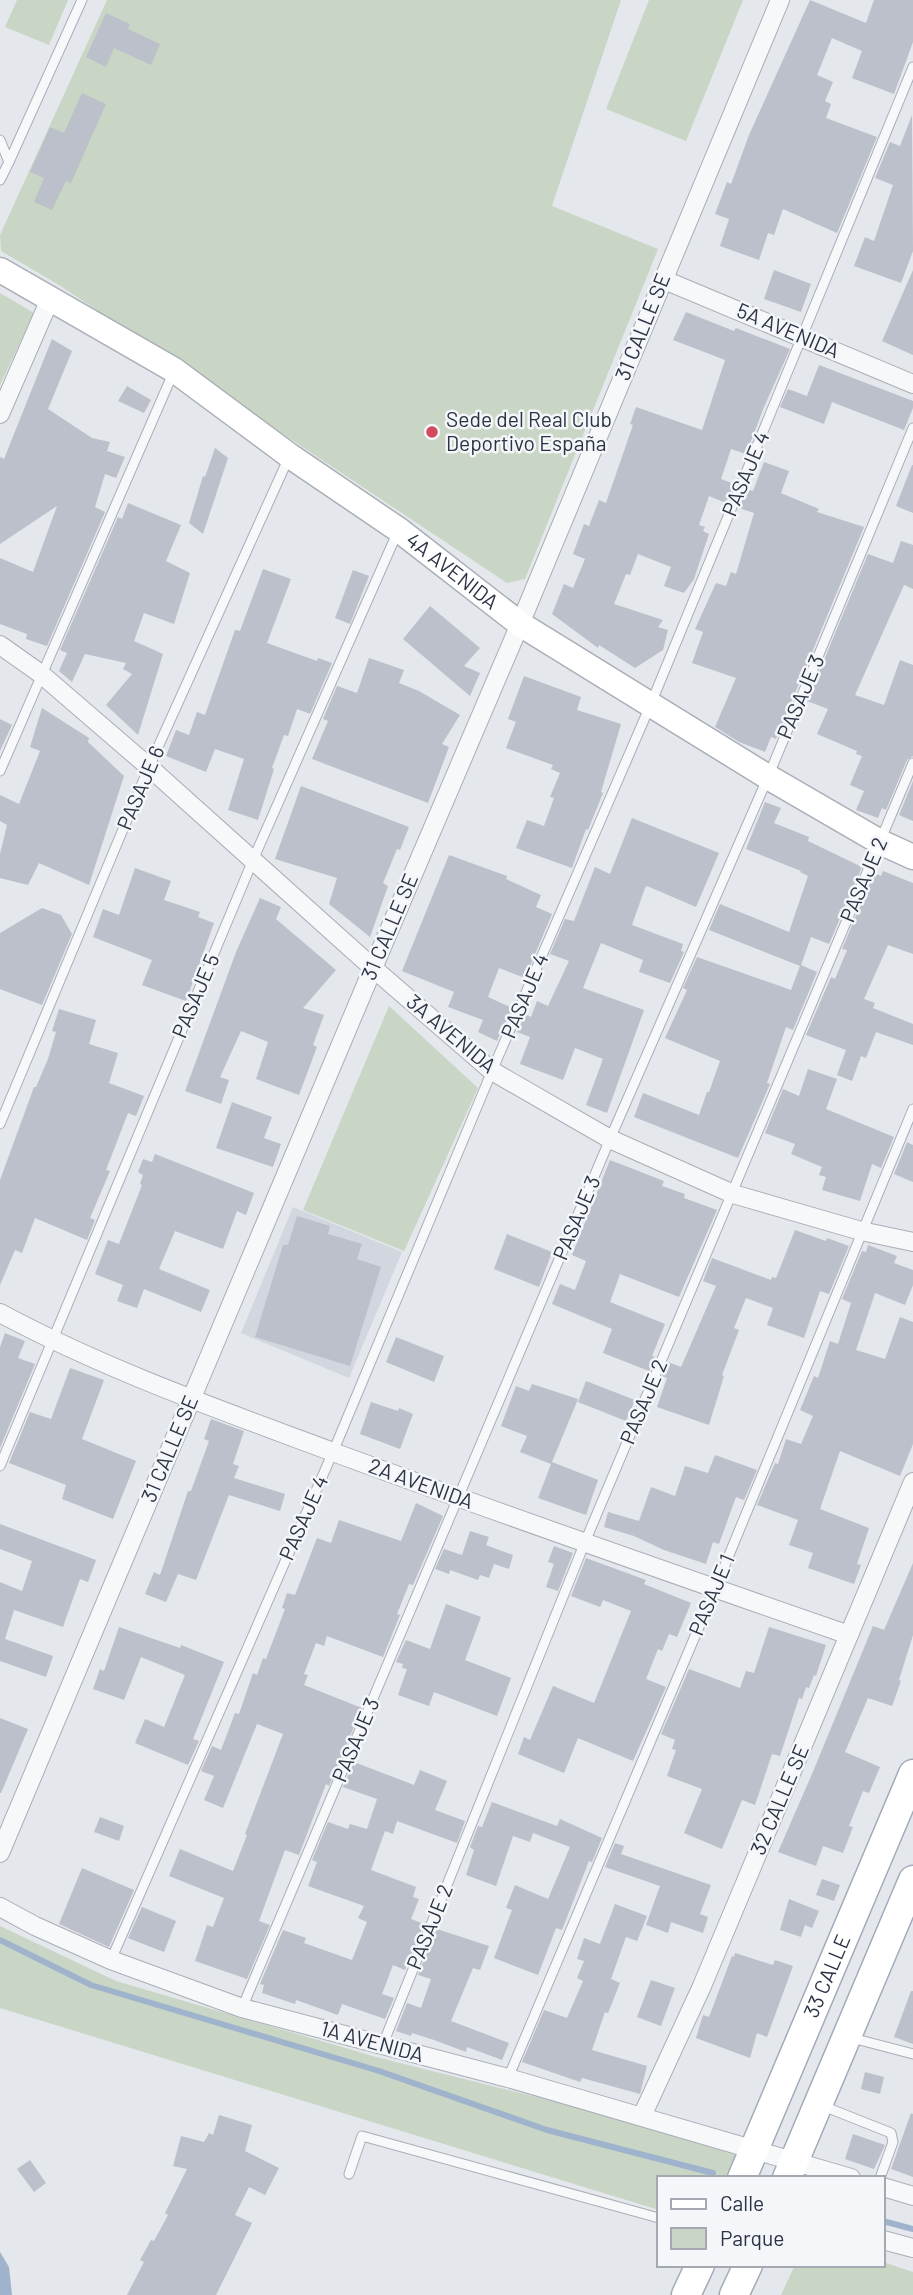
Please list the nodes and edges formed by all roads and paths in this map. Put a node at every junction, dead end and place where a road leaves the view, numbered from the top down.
1 (82, 0) edge
2 (780, 0) edge
3 (913, 67) edge
4 (0, 140) edge
5 (9, 162) junction
6 (0, 180) edge
7 (0, 270) edge
8 (662, 279) junction
9 (50, 299) junction
10 (803, 338) junction
11 (174, 370) junction
12 (913, 384) edge
13 (0, 414) edge
14 (913, 428) edge
15 (290, 456) junction
16 (399, 530) junction
17 (520, 624) junction
18 (0, 645) edge
19 (41, 674) junction
20 (650, 706) junction
21 (913, 763) edge
22 (149, 767) junction
23 (0, 771) edge
24 (768, 777) junction
25 (880, 842) junction
26 (913, 857) edge
27 (253, 860) junction
28 (373, 968) junction
29 (492, 1071) junction
30 (913, 1109) edge
31 (0, 1124) edge
32 (610, 1139) junction
33 (733, 1194) junction
34 (861, 1231) junction
35 (913, 1242) edge
36 (0, 1313) edge
37 (51, 1340) junction
38 (192, 1399) junction
39 (333, 1452) junction
40 (0, 1466) edge
41 (913, 1482) edge
42 (459, 1498) junction
43 (584, 1542) junction
44 (715, 1588) junction
45 (849, 1635) junction
46 (913, 1774) edge
47 (0, 1853) edge
48 (913, 1880) edge
49 (0, 1907) edge
50 (907, 1910) edge
51 (111, 1960) junction
52 (242, 2008) junction
53 (847, 2036) junction
54 (383, 2045) junction
55 (913, 2054) edge
56 (508, 2078) junction
57 (818, 2104) junction
58 (642, 2116) junction
59 (755, 2150) junction
60 (790, 2169) edge
61 (349, 2174) dead end
62 (743, 2176) edge
63 (837, 2176) edge
64 (881, 2176) edge
65 (885, 2188) edge
66 (913, 2196) edge
67 (657, 2217) edge
68 (885, 2241) edge
69 (913, 2248) edge
70 (699, 2267) edge
71 (747, 2267) edge
72 (687, 2295) edge
73 (734, 2295) edge

1 - 5 lane
2 - 8 street, 31 CALLE SE
3 - 10 lane, PASAJE 4
4 - 5 lane
5 - 6 lane
7 - 9 street, 4A AVENIDA
8 - 10 street, 5A AVENIDA
8 - 17 street, 31 CALLE SE
9 - 11 street, 4A AVENIDA
9 - 13 street
10 - 12 street, 5A AVENIDA
10 - 20 lane, PASAJE 4
11 - 15 street, 4A AVENIDA
11 - 19 lane
14 - 24 lane, PASAJE 3
15 - 16 street, 4A AVENIDA
15 - 22 lane, PASAJE 6
16 - 17 street, 4A AVENIDA
16 - 27 lane, PASAJE 5
17 - 20 street, 4A AVENIDA
17 - 28 street, 31 CALLE SE
18 - 19 street, 3A AVENIDA
19 - 22 street, 3A AVENIDA
19 - 23 lane
20 - 24 street, 4A AVENIDA
20 - 29 lane, PASAJE 4
21 - 25 lane, PASAJE 2
22 - 27 street, 3A AVENIDA
22 - 31 lane, PASAJE 6
24 - 25 street, 4A AVENIDA
24 - 32 lane, PASAJE 3
25 - 26 street, 4A AVENIDA
25 - 33 lane, PASAJE 2
27 - 28 street, 3A AVENIDA
27 - 37 lane, PASAJE 5
28 - 29 street, 3A AVENIDA
28 - 38 street, 31 CALLE SE
29 - 32 street, 3A AVENIDA
29 - 39 lane, PASAJE 4
30 - 34 lane, PASAJE 1
32 - 33 street, 3A AVENIDA
32 - 42 lane, PASAJE 3
33 - 34 street, 3A AVENIDA
33 - 43 lane, PASAJE 2
34 - 35 street, 3A AVENIDA
34 - 44 lane, PASAJE 1
36 - 37 street, 2A AVENIDA
37 - 38 street, 2A AVENIDA
37 - 40 lane, PASAJE 5
38 - 39 street, 2A AVENIDA
38 - 47 street, 31 CALLE SE
39 - 42 street, 2A AVENIDA
39 - 51 lane, PASAJE 4
41 - 45 street, 32 CALLE SE
42 - 43 street, 2A AVENIDA
42 - 52 lane, PASAJE 3
43 - 44 street, 2A AVENIDA
43 - 54 lane, PASAJE 2
44 - 45 street, 2A AVENIDA
44 - 56 lane, PASAJE 1
45 - 58 street, 32 CALLE SE
46 - 59 main road, 33 CALLE
48 - 50 main road, 33 CALLE
49 - 51 street, 1A AVENIDA
50 - 53 main road, 33 CALLE
51 - 52 street, 1A AVENIDA
52 - 54 street, 1A AVENIDA
53 - 55 lane
53 - 57 main road, 33 CALLE
54 - 56 street, 1A AVENIDA
56 - 58 street, 1A AVENIDA
57 - 60 main road, 33 CALLE
57 - 64 lane
58 - 59 street, 1A AVENIDA
59 - 60 street, 1A AVENIDA
59 - 62 main road, 33 CALLE
60 - 63 street
61 - 67 lane
65 - 66 street
68 - 69 street
70 - 72 main road
71 - 73 main road

